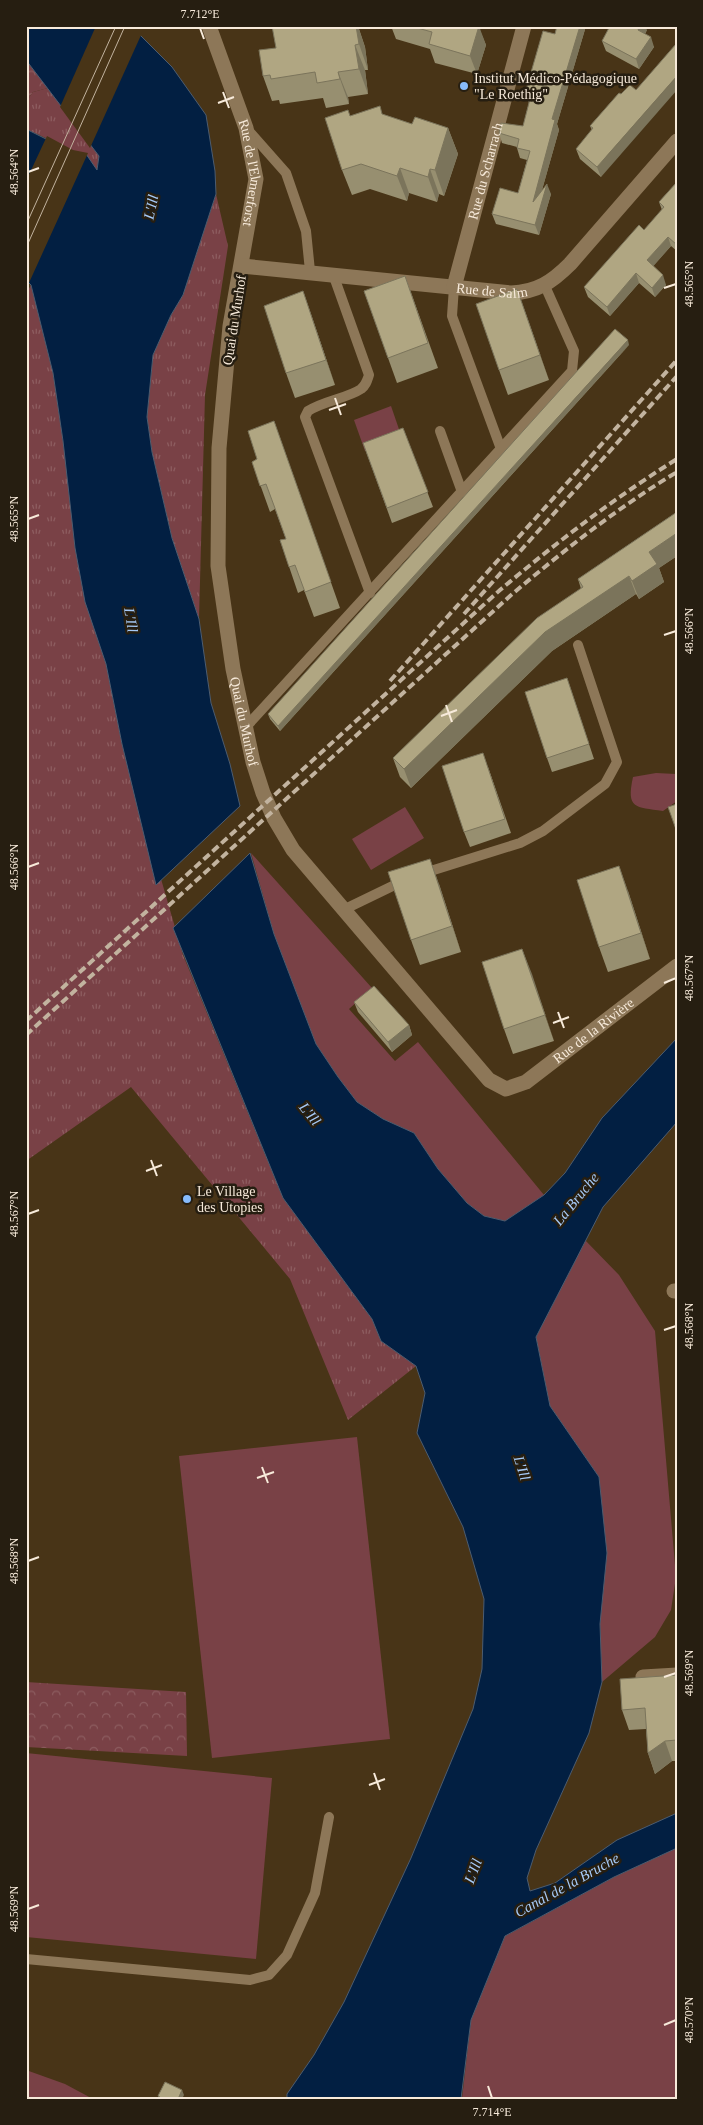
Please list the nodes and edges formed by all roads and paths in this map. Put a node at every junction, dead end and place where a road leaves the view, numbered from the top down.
1 (209, 26) edge
2 (524, 26) edge
3 (246, 128) junction
4 (677, 141) edge
5 (242, 266) junction
6 (310, 271) junction
7 (332, 274) junction
8 (545, 286) junction
9 (454, 287) junction
10 (440, 431) dead end
11 (501, 449) junction
12 (462, 492) junction
13 (370, 593) junction
14 (578, 645) dead end
15 (245, 728) junction
16 (343, 910) junction
17 (677, 966) edge
18 (506, 1089) joint
19 (677, 1675) edge
20 (643, 1677) edge
21 (329, 1817) dead end
22 (26, 1958) edge

1 - 3 street, Rue de l'Elmerforst
2 - 9 street, Rue du Scharrach
3 - 5 street, Rue de l'Elmerforst
3 - 6 lane
4 - 8 street, Rue de Salm
5 - 6 street, Rue de Salm
5 - 15 street, Quai du Murhof
6 - 7 street, Rue de Salm
7 - 9 street, Rue de Salm
7 - 13 lane
8 - 9 street, Rue de Salm
8 - 11 lane
9 - 11 lane
10 - 12 lane
11 - 12 lane
12 - 13 lane
13 - 15 lane
14 - 16 lane
15 - 16 street, Quai du Murhof
16 - 18 street, Quai du Murhof
17 - 18 street, Rue de la Rivière
19 - 20 street
21 - 22 lane

